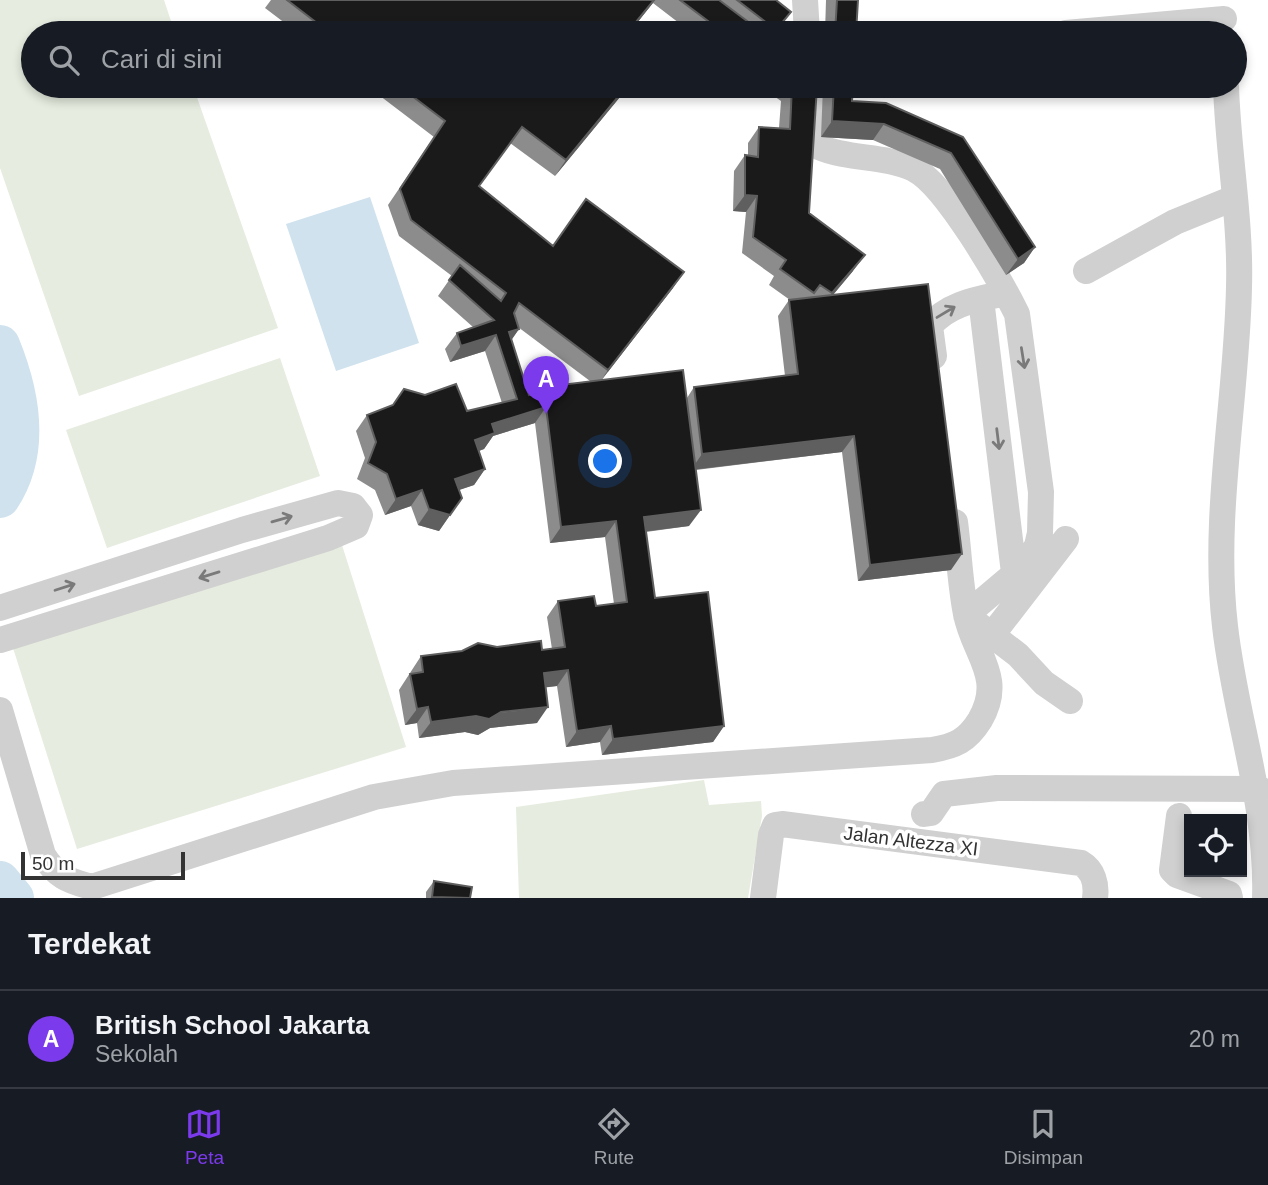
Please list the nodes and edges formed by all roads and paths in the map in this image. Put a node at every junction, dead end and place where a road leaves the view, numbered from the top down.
1 (805, 0) edge
2 (1223, 18) edge
3 (806, 21) edge
4 (1192, 21) edge
5 (812, 98) edge
6 (1227, 98) edge
7 (1234, 198) junction
8 (1086, 271) dead end
9 (993, 296) junction
10 (937, 380) edge
11 (953, 504) edge
12 (1066, 539) dead end
13 (1014, 573) junction
14 (0, 608) edge
15 (966, 615) junction
16 (992, 635) junction
17 (0, 640) edge
18 (1070, 701) dead end
19 (0, 710) edge
20 (1259, 789) junction
21 (924, 814) dead end
22 (1179, 816) dead end
23 (1266, 831) edge
24 (93, 892) edge
25 (763, 898) edge
26 (1095, 898) edge
27 (1230, 898) edge
28 (1265, 898) edge

1 - 3 street
2 - 4 street
5 - 9 street
6 - 7 street
7 - 8 street
7 - 20 street
10 -> 9 street
9 -> 13 street
9 -> 13 street
11 - 15 street
12 - 16 street
13 - 15 street
14 -> 17 street
15 - 16 street
15 - 24 street
16 - 18 street
19 - 24 street
20 - 21 street
20 - 23 street
22 - 27 street
23 - 28 street
25 - 26 street, Jalan Altezza XI

